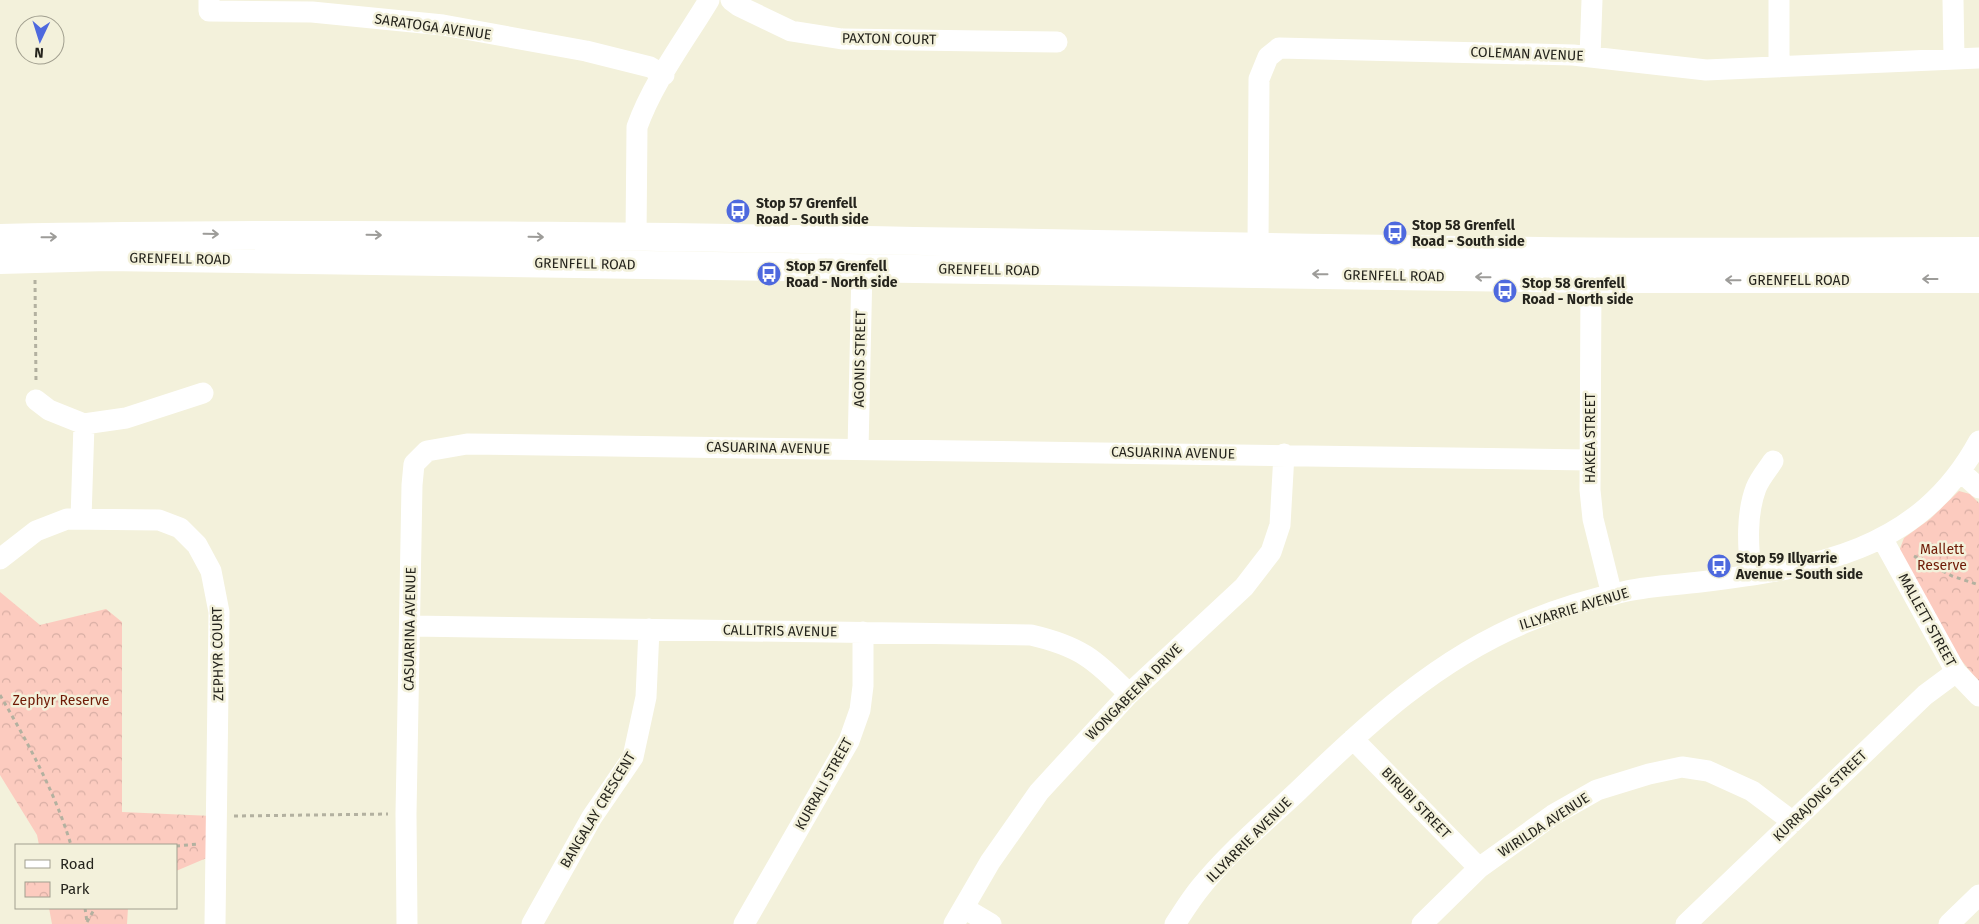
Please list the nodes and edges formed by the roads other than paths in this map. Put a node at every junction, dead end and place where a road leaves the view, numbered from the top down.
1 (209, 0) edge
2 (709, 0) edge
3 (730, 0) edge
4 (1592, 0) edge
5 (1779, 0) edge
6 (1953, 0) edge
7 (1056, 42) dead end
8 (1590, 56) junction
9 (1954, 58) junction
10 (1979, 58) edge
11 (1779, 67) junction
12 (664, 75) junction
13 (0, 238) edge
14 (636, 238) junction
15 (863, 240) junction
16 (1258, 246) junction
17 (1979, 251) edge
18 (0, 260) edge
19 (636, 265) junction
20 (862, 268) junction
21 (1257, 274) junction
22 (1591, 279) junction
23 (1979, 279) edge
24 (204, 393) dead end
25 (36, 400) road end
26 (84, 424) junction
27 (1979, 441) edge
28 (858, 450) junction
29 (1284, 454) junction
30 (1588, 460) junction
31 (1773, 461) dead end
32 (1961, 472) junction
33 (1979, 488) edge
34 (81, 519) junction
35 (1886, 546) junction
36 (0, 559) edge
37 (1751, 574) junction
38 (1612, 595) junction
39 (411, 626) junction
40 (649, 629) junction
41 (863, 632) junction
42 (1956, 672) junction
43 (1129, 694) junction
44 (1979, 696) edge
45 (1352, 739) junction
46 (1793, 822) junction
47 (1479, 868) junction
48 (1979, 895) edge
49 (959, 916) edge
50 (215, 924) edge
51 (407, 924) edge
52 (532, 924) edge
53 (744, 924) edge
54 (991, 924) edge
55 (1175, 924) edge
56 (1422, 924) edge
57 (1686, 924) edge
58 (1949, 924) edge

1 - 12 street, SARATOGA AVENUE
2 - 12 street
3 - 7 street, PAXTON COURT
4 - 8 street
5 - 11 street
6 - 9 street
8 - 11 street, COLEMAN AVENUE
8 - 16 street, COLEMAN AVENUE
9 - 10 street, COLEMAN AVENUE
9 - 11 street, COLEMAN AVENUE
12 - 14 street
13 -> 14 main road, GRENFELL ROAD
14 - 15 main road, GRENFELL ROAD
14 - 19 main road
15 - 16 main road, GRENFELL ROAD
15 - 20 main road
16 - 17 main road, GRENFELL ROAD
16 - 21 main road
18 - 19 main road, GRENFELL ROAD
19 - 20 main road, GRENFELL ROAD
20 - 21 main road, GRENFELL ROAD
20 - 28 street, AGONIS STREET
22 -> 21 main road, GRENFELL ROAD
23 -> 22 main road, GRENFELL ROAD
22 - 30 street, HAKEA STREET
24 - 26 street
25 - 26 street
26 - 34 street
27 - 32 street, ILLYARRIE AVENUE
28 - 29 street, CASUARINA AVENUE
28 - 39 street, CASUARINA AVENUE
29 - 30 street, CASUARINA AVENUE
29 - 43 street, WONGABEENA DRIVE
30 - 38 street, HAKEA STREET
31 - 37 street
32 - 33 street
32 - 35 street, ILLYARRIE AVENUE
34 - 36 street, ZEPHYR COURT
34 - 50 street, ZEPHYR COURT
35 - 37 street, ILLYARRIE AVENUE
35 - 42 street, MALLETT STREET
37 - 38 street, ILLYARRIE AVENUE
38 - 45 street, ILLYARRIE AVENUE
39 - 40 street, CALLITRIS AVENUE
39 - 51 street, CASUARINA AVENUE
40 - 41 street, CALLITRIS AVENUE
40 - 52 street, BANGALAY CRESCENT
41 - 43 street, CALLITRIS AVENUE
41 - 53 street, KURRALI STREET
42 - 44 street, MALLETT STREET
42 - 46 street, KURRAJONG STREET
43 - 49 street, WONGABEENA DRIVE
45 - 47 street, BIRUBI STREET
45 - 55 street, ILLYARRIE AVENUE
46 - 47 street, WIRILDA AVENUE
46 - 57 street, KURRAJONG STREET
47 - 56 street, WIRILDA AVENUE
48 - 58 street
49 - 54 street

